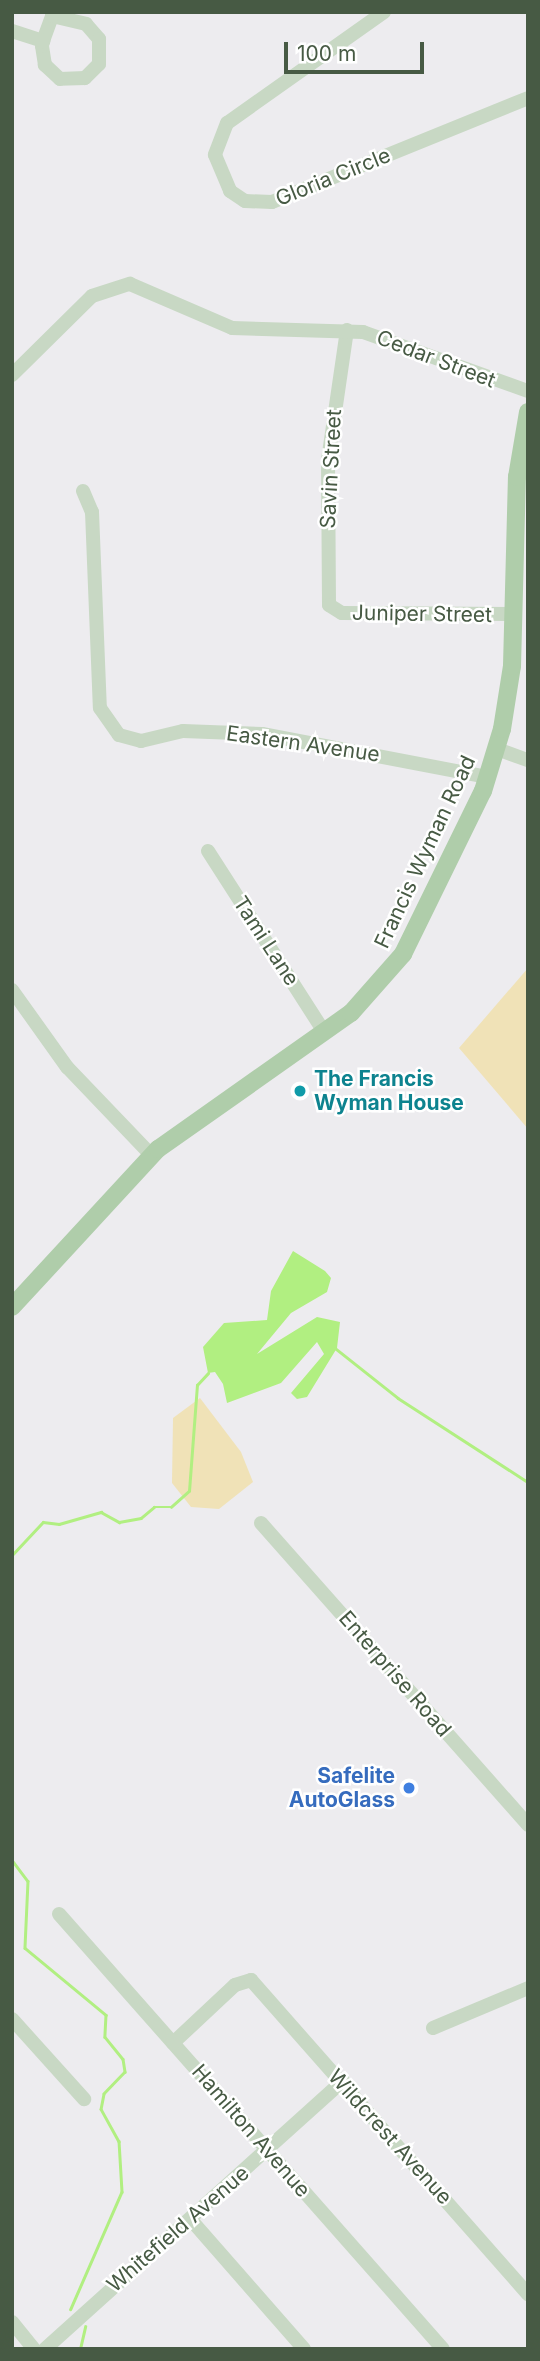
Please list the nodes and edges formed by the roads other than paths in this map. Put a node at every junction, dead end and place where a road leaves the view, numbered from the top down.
1 (384, 12) edge
2 (52, 14) edge
3 (12, 32) edge
4 (43, 41) junction
5 (528, 98) edge
6 (347, 330) junction
7 (12, 375) edge
8 (528, 391) edge
9 (528, 412) edge
10 (83, 491) dead end
11 (332, 608) joint
12 (513, 614) junction
13 (497, 750) junction
14 (528, 760) edge
15 (488, 778) junction
16 (208, 851) dead end
17 (12, 990) edge
18 (324, 1032) junction
19 (151, 1155) junction
20 (12, 1307) edge
21 (261, 1523) dead end
22 (528, 1825) edge
23 (59, 1914) dead end
24 (528, 1988) edge
25 (12, 2019) edge
26 (433, 2028) dead end
27 (173, 2043) junction
28 (343, 2081) junction
29 (84, 2099) dead end
30 (268, 2150) junction
31 (192, 2221) junction
32 (528, 2294) edge
33 (12, 2322) edge
34 (34, 2349) edge
35 (44, 2349) edge
36 (304, 2349) edge
37 (443, 2349) edge

1 - 5 street, Gloria Circle
2 - 4 street
2 - 4 street
3 - 4 street
6 - 7 street, Cedar Street
6 - 8 street, Cedar Street
6 - 11 street, Savin Street
9 - 12 main road, Francis Wyman Road
10 - 15 street, Eastern Avenue
11 - 12 street, Juniper Street
12 - 13 main road, Francis Wyman Road
13 - 14 street
13 - 15 main road, Francis Wyman Road
15 - 18 main road, Francis Wyman Road
16 - 18 street, Tami Lane
17 - 19 street
18 - 19 main road, Francis Wyman Road
19 - 20 main road, Francis Wyman Road
21 - 22 street, Enterprise Road
23 - 27 street, Hamilton Avenue
24 - 26 street
25 - 29 street
27 - 28 street, Wildcrest Avenue
27 - 30 street, Hamilton Avenue
28 - 30 street, Whitefield Avenue
28 - 32 street, Wildcrest Avenue
30 - 31 street, Whitefield Avenue
30 - 37 street, Hamilton Avenue
31 - 35 street, Whitefield Avenue
31 - 36 street
33 - 34 street

